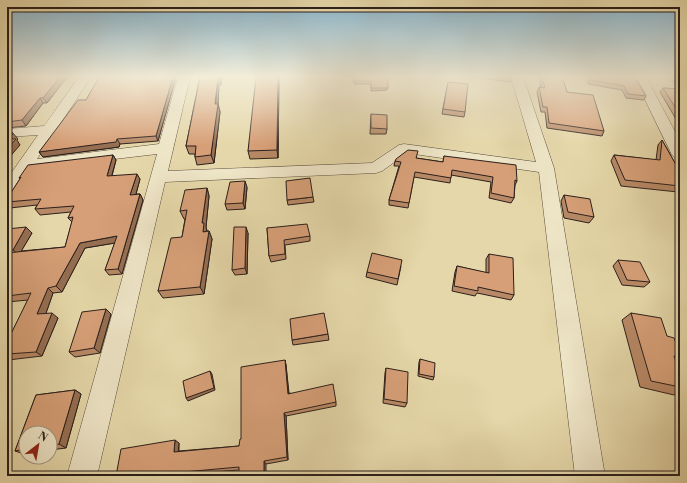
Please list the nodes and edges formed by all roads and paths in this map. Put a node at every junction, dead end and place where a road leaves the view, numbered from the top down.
1 (70, 100) edge
2 (178, 100) edge
3 (524, 100) edge
4 (652, 100) edge
5 (49, 130) junction
6 (7, 133) edge
7 (166, 148) junction
8 (680, 155) edge
9 (25, 165) junction
10 (546, 168) junction
11 (159, 177) junction
12 (7, 191) edge
13 (82, 476) edge
14 (590, 476) edge

1 - 5 street
2 - 7 street
3 - 10 street
4 - 8 street
5 - 6 street
5 - 9 street
7 - 9 street
7 - 11 street
9 - 12 street
10 - 11 street
10 - 14 street
11 - 13 street

